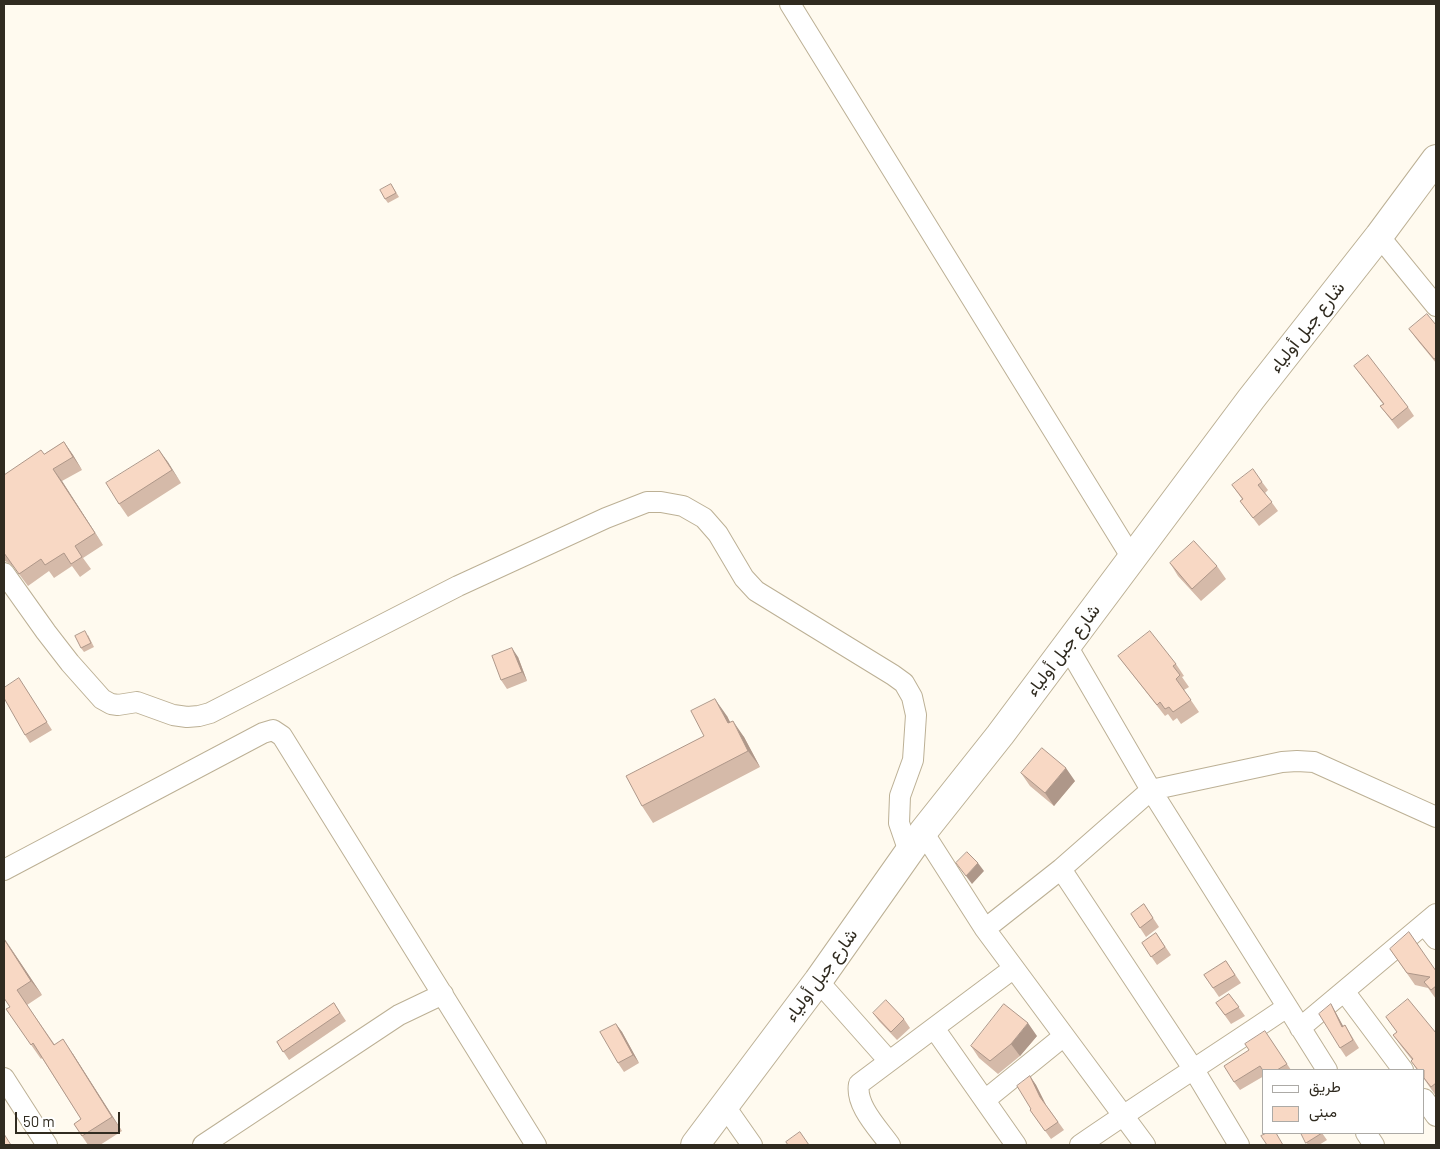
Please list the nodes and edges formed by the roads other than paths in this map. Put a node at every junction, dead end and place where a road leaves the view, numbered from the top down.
1 (790, 4) edge
2 (1436, 158) edge
3 (1378, 236) junction
4 (1436, 306) edge
5 (1132, 558) junction
6 (4, 573) edge
7 (1066, 644) junction
8 (1151, 790) junction
9 (1436, 817) edge
10 (916, 842) junction
11 (1061, 869) junction
12 (4, 870) edge
13 (1432, 925) edge
14 (985, 928) junction
15 (1014, 968) junction
16 (818, 981) junction
17 (1344, 991) junction
18 (443, 994) junction
19 (1287, 1007) junction
20 (934, 1028) junction
21 (1300, 1028) junction
22 (1064, 1036) junction
23 (889, 1061) junction
24 (1326, 1069) edge
25 (1402, 1069) edge
26 (1194, 1070) junction
27 (4, 1078) edge
28 (985, 1100) junction
29 (1425, 1100) edge
30 (724, 1105) junction
31 (1124, 1115) junction
32 (1436, 1116) edge
33 (1367, 1134) edge
34 (48, 1145) edge
35 (203, 1145) edge
36 (536, 1145) edge
37 (695, 1145) edge
38 (752, 1145) edge
39 (890, 1145) edge
40 (1016, 1145) edge
41 (1080, 1145) edge
42 (1145, 1145) edge
43 (1239, 1145) edge
44 (1374, 1145) edge

1 - 5 street
2 - 3 highway, شارع جبل أولياء
3 - 4 street
3 - 5 highway, شارع جبل أولياء
5 - 7 highway, شارع جبل أولياء
6 - 10 street
7 - 8 street
7 - 10 highway, شارع جبل أولياء
8 - 9 street
8 - 11 street
8 - 19 street
10 - 14 street
10 - 16 highway, شارع جبل أولياء
11 - 14 street
11 - 26 street
12 - 18 street
13 - 17 street
14 - 15 street
15 - 20 street
15 - 22 street
16 - 23 street
16 - 30 highway, شارع جبل أولياء
17 - 21 street
17 - 25 street
18 - 35 street
18 - 36 street
19 - 21 street
19 - 26 street
20 - 23 street
20 - 28 street
21 - 24 street
22 - 28 street
22 - 31 street
23 - 39 street
26 - 31 street
26 - 43 street
27 - 34 street
28 - 40 street
29 - 32 street
30 - 37 highway, شارع جبل أولياء
30 - 38 street
31 - 41 street
31 - 42 street
33 - 44 street

